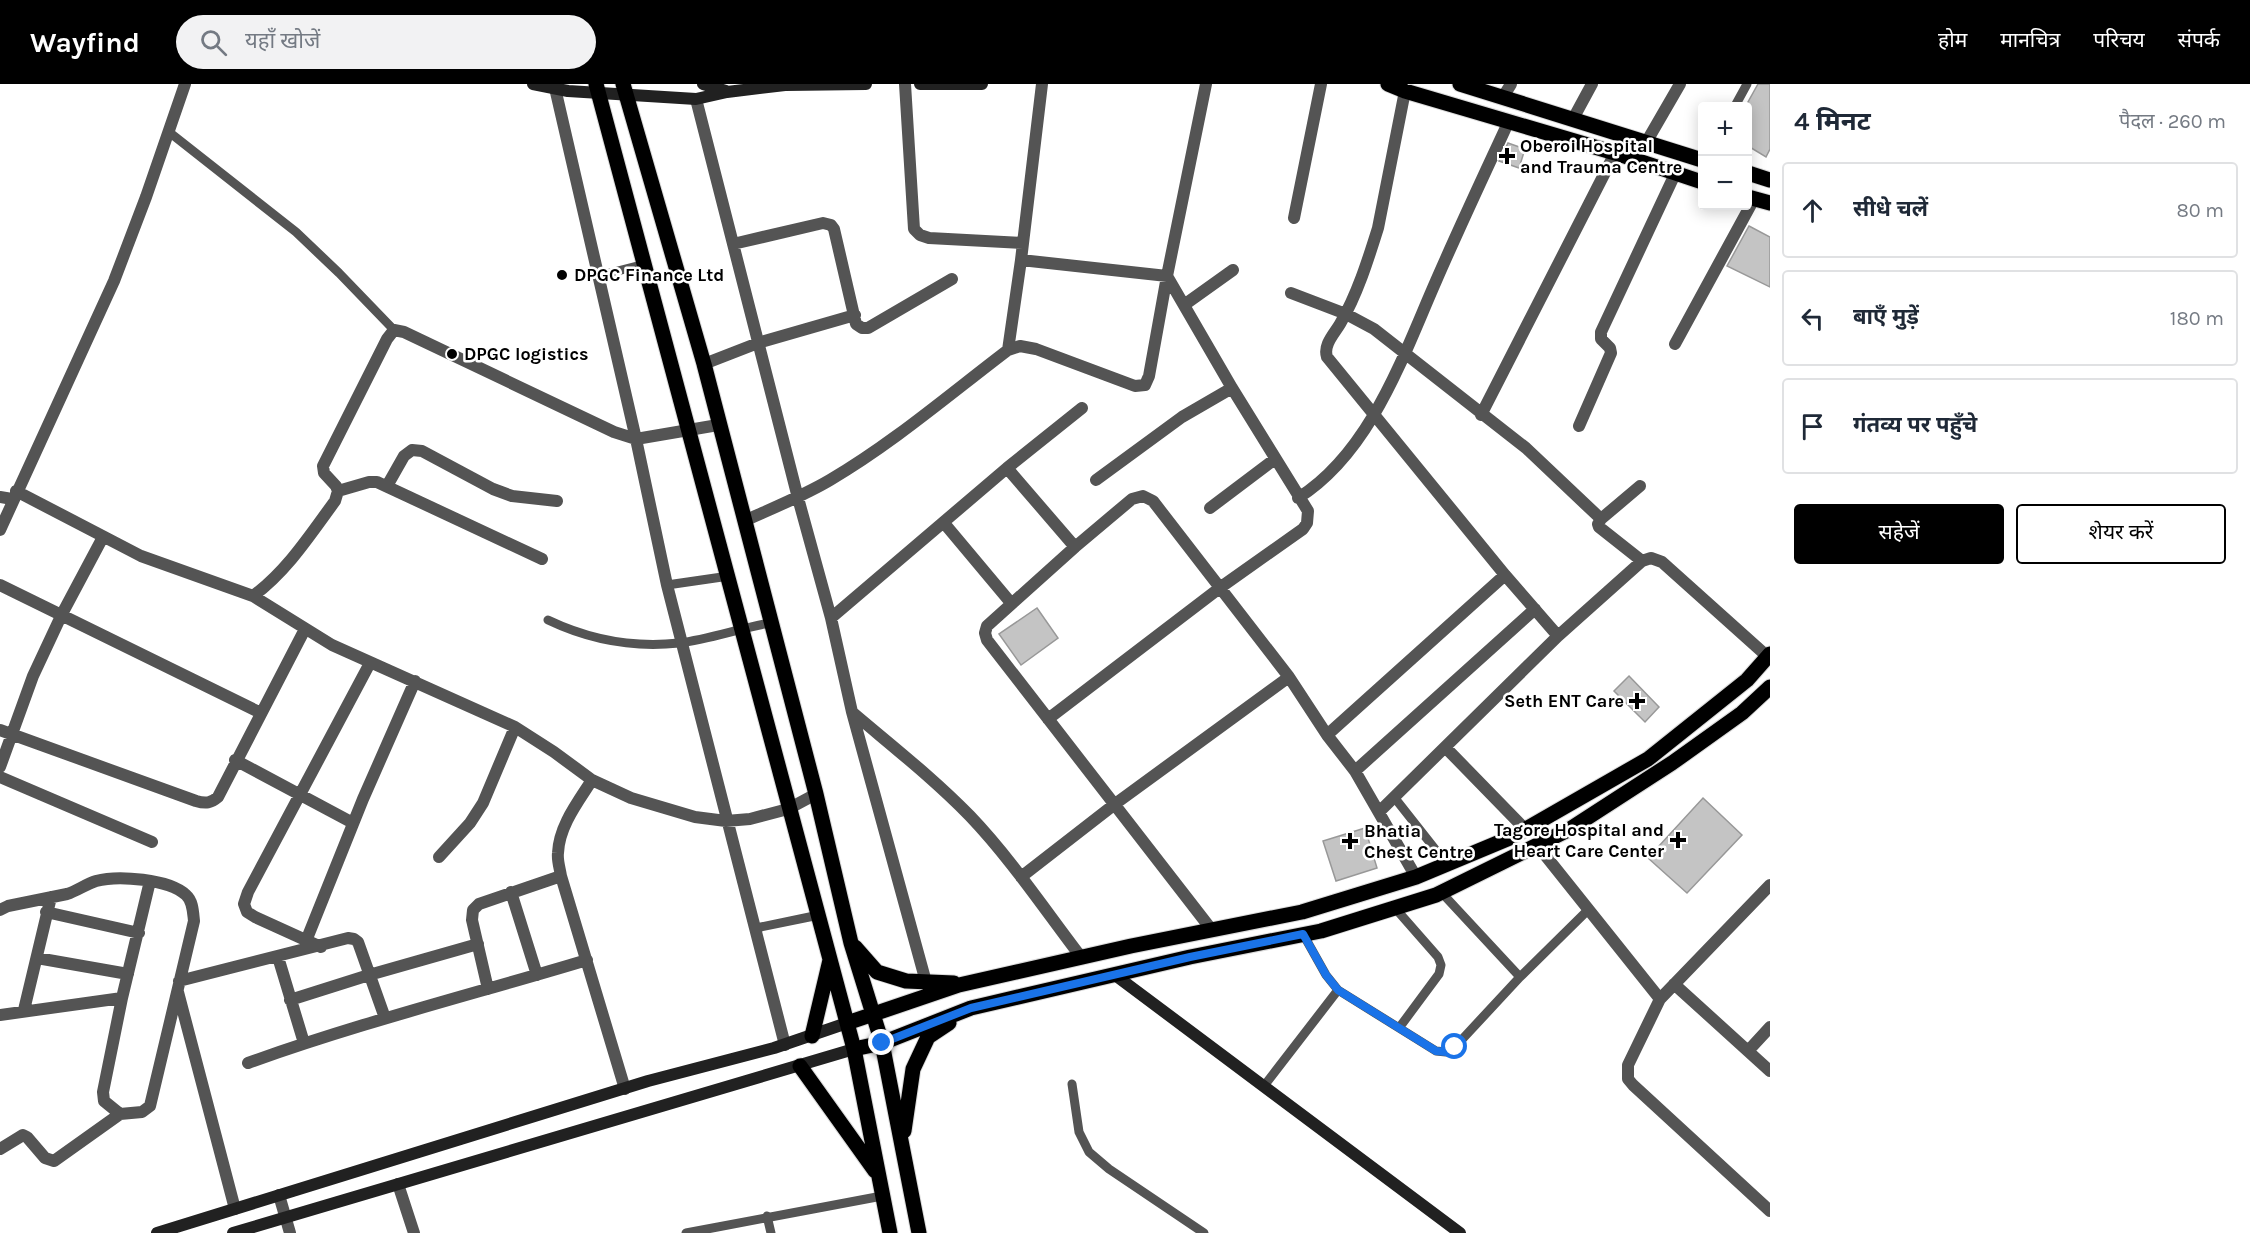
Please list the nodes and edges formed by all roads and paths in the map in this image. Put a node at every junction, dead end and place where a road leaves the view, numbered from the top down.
1 (185, 84) edge
2 (533, 84) edge
3 (703, 84) edge
4 (866, 84) edge
5 (905, 84) edge
6 (920, 84) edge
7 (982, 84) edge
8 (1042, 84) edge
9 (1206, 84) edge
10 (1321, 84) edge
11 (1388, 84) edge
12 (1460, 84) edge
13 (1592, 84) edge
14 (1680, 84) edge
15 (1748, 84) edge
16 (950, 85) edge
17 (555, 88) junction
18 (597, 88) edge
19 (625, 89) edge
20 (1405, 91) junction
21 (1507, 91) edge
22 (727, 92) junction
23 (696, 99) junction
24 (1737, 102) edge
25 (1573, 119) junction
26 (1508, 123) junction
27 (169, 132) junction
28 (1647, 141) junction
29 (1615, 153) junction
30 (1698, 159) edge
31 (1675, 174) junction
32 (1752, 174) edge
33 (1770, 180) edge
34 (1698, 181) edge
35 (1752, 198) edge
36 (1770, 203) edge
37 (1745, 210) edge
38 (1294, 218) dead end
39 (1023, 243) junction
40 (733, 244) junction
41 (1021, 260) junction
42 (645, 264) junction
43 (1233, 270) dead end
44 (598, 276) junction
45 (1167, 276) junction
46 (952, 279) dead end
47 (1291, 293) dead end
48 (1184, 305) junction
49 (1346, 314) junction
50 (855, 315) junction
51 (394, 330) junction
52 (758, 343) junction
53 (1675, 344) dead end
54 (1008, 350) junction
55 (1405, 353) junction
56 (704, 364) junction
57 (1232, 388) junction
58 (1082, 408) dead end
59 (1374, 414) junction
60 (1481, 415) junction
61 (718, 425) junction
62 (1579, 426) dead end
63 (690, 430) junction
64 (636, 439) junction
65 (1275, 459) junction
66 (1007, 468) junction
67 (1096, 480) dead end
68 (387, 486) junction
69 (1640, 486) dead end
70 (338, 491) junction
71 (10, 496) edge
72 (798, 498) junction
73 (1298, 498) junction
74 (557, 501) dead end
75 (1210, 508) dead end
76 (1602, 519) junction
77 (744, 521) junction
78 (944, 523) junction
79 (0, 530) edge
80 (103, 537) junction
81 (1075, 547) junction
82 (542, 559) dead end
83 (1642, 561) junction
84 (1505, 574) junction
85 (729, 576) junction
86 (0, 585) edge
87 (667, 585) junction
88 (1221, 587) junction
89 (253, 596) junction
90 (1011, 603) junction
91 (1535, 609) junction
92 (62, 614) junction
93 (831, 618) junction
94 (548, 620) dead end
95 (770, 622) junction
96 (743, 627) junction
97 (304, 629) junction
98 (1558, 636) junction
99 (681, 643) junction
100 (1769, 656) edge
101 (370, 663) junction
102 (1289, 677) junction
103 (415, 681) junction
104 (1770, 687) edge
105 (852, 712) junction
106 (261, 713) junction
107 (1048, 719) junction
108 (515, 727) junction
109 (6, 732) edge
110 (1327, 735) junction
111 (1445, 747) junction
112 (235, 760) junction
113 (0, 767) edge
114 (1354, 771) junction
115 (0, 777) edge
116 (591, 780) junction
117 (816, 794) junction
118 (300, 795) junction
119 (1394, 797) junction
120 (1115, 804) junction
121 (788, 809) junction
122 (1379, 812) junction
123 (726, 821) junction
124 (353, 823) junction
125 (1525, 829) junction
126 (152, 842) dead end
127 (1538, 845) junction
128 (439, 857) dead end
129 (1446, 862) junction
130 (561, 876) junction
131 (1021, 877) junction
132 (1416, 877) junction
133 (150, 881) junction
134 (1770, 885) edge
135 (511, 892) junction
136 (1441, 892) junction
137 (1760, 896) junction
138 (51, 897) junction
139 (1770, 905) edge
140 (1395, 908) junction
141 (1589, 909) junction
142 (0, 910) edge
143 (46, 912) junction
144 (819, 915) junction
145 (756, 928) junction
146 (1211, 929) junction
147 (139, 933) junction
148 (1303, 934) junction
149 (306, 941) junction
150 (851, 943) junction
151 (478, 944) junction
152 (321, 947) junction
153 (278, 957) junction
154 (1081, 957) junction
155 (37, 958) junction
156 (830, 958) junction
157 (587, 960) junction
158 (128, 974) junction
159 (369, 975) junction
160 (537, 975) junction
161 (1115, 975) junction
162 (1520, 977) junction
163 (926, 982) junction
164 (968, 983) junction
165 (1674, 984) junction
166 (178, 985) junction
167 (488, 989) junction
168 (1338, 990) junction
169 (122, 999) junction
170 (1660, 999) junction
171 (290, 1000) junction
172 (971, 1008) junction
173 (24, 1011) junction
174 (873, 1014) junction
175 (0, 1015) edge
176 (385, 1018) junction
177 (848, 1023) junction
178 (1770, 1027) edge
179 (1399, 1028) junction
180 (812, 1036) junction
181 (304, 1043) junction
182 (882, 1043) junction
183 (784, 1045) junction
184 (854, 1050) junction
185 (1748, 1051) junction
186 (248, 1063) dead end
187 (800, 1066) junction
188 (1770, 1071) edge
189 (1071, 1084) dead end
190 (1264, 1086) junction
191 (625, 1089) junction
192 (120, 1114) junction
193 (902, 1141) junction
194 (0, 1149) edge
195 (879, 1176) junction
196 (398, 1184) junction
197 (279, 1195) junction
198 (882, 1197) junction
199 (235, 1209) junction
200 (1770, 1211) edge
201 (767, 1216) junction
202 (286, 1217) junction
203 (157, 1233) edge
204 (232, 1233) edge
205 (290, 1233) edge
206 (414, 1233) edge
207 (686, 1233) edge
208 (771, 1233) edge
209 (890, 1233) edge
210 (919, 1233) edge
211 (1204, 1233) edge
212 (1460, 1233) edge

1 - 27 street
2 - 17 street
3 - 22 street
4 - 22 street
5 - 39 street
6 - 16 street
7 - 16 street
8 - 39 street
9 - 45 street
10 - 38 street
11 - 20 main road
12 - 21 main road
13 - 25 street
14 - 28 street
15 - 24 lane
17 - 18 street
17 - 44 street
18 - 19 street
18 - 42 main road
19 - 23 street
19 - 56 main road
20 - 26 main road
20 - 49 street
21 - 25 main road
22 - 23 street
23 - 40 street
25 - 28 main road
26 - 29 main road
26 - 55 street
27 - 51 lane
27 - 71 street
28 - 30 main road
29 - 31 main road
29 - 60 street
31 - 34 main road
31 - 62 street
32 - 33 main road
35 - 36 main road
37 - 53 street
39 - 41 street
40 - 50 street
40 - 52 street
41 - 45 street
41 - 54 street
42 - 44 lane
42 - 63 main road
43 - 48 street
44 - 64 street
45 - 48 street
45 - 54 street
46 - 50 street
47 - 49 street
48 - 57 street
49 - 55 street
49 - 59 street
50 - 52 street
51 - 64 street
51 - 70 street
52 - 56 street
52 - 72 street
54 - 72 street
55 - 59 street
55 - 60 street
56 - 61 main road
57 - 65 street
57 - 67 street
58 - 66 street
59 - 73 street
59 - 84 street
60 - 76 street
61 - 63 street
61 - 77 main road
63 - 64 street
63 - 85 main road
64 - 87 street
65 - 73 street
65 - 75 street
66 - 78 street
66 - 81 street
68 - 70 street
68 - 74 street
68 - 82 street
69 - 76 street
70 - 89 street
71 - 79 street
71 - 80 street
72 - 77 street
72 - 93 street
73 - 88 street
76 - 83 street
77 - 95 main road
78 - 90 street
78 - 93 street
80 - 89 street
80 - 92 street
81 - 88 street
81 - 90 street
83 - 98 street
83 - 100 street
84 - 91 street
84 - 110 street
85 - 87 lane
85 - 96 main road
86 - 92 street
87 - 99 street
88 - 102 street
88 - 107 street
89 - 97 street
90 - 107 street
91 - 98 street
91 - 114 street
92 - 106 street
92 - 109 street
93 - 105 street
94 - 99 lane
95 - 96 lane
95 - 117 main road
96 - 99 lane
96 - 121 main road
97 - 101 street
97 - 106 street
98 - 111 street
99 - 123 street
100 - 125 main road
101 - 103 street
101 - 118 street
102 - 110 street
102 - 120 street
103 - 108 street
103 - 124 street
104 - 127 main road
105 - 131 street
105 - 163 street
106 - 112 street
107 - 120 street
108 - 116 street
108 - 128 street
109 - 112 street
109 - 113 street
110 - 114 street
111 - 119 street
111 - 125 street
112 - 118 street
114 - 122 street
115 - 126 street
116 - 123 street
116 - 130 street
117 - 121 street
117 - 150 main road
118 - 124 street
118 - 149 street
119 - 122 street
119 - 129 lane
120 - 131 street
120 - 146 street
121 - 123 street
121 - 144 main road
122 - 132 street
123 - 145 street
124 - 149 street
125 - 129 main road
127 - 136 main road
127 - 141 street
129 - 132 main road
130 - 135 street
130 - 157 street
131 - 154 street
132 - 146 main road
133 - 138 street
133 - 147 street
133 - 166 street
134 - 137 street
135 - 151 street
135 - 160 street
136 - 140 main road
136 - 162 lane
137 - 139 street
137 - 165 street
138 - 142 street
138 - 143 street
140 - 148 main road
140 - 179 lane
141 - 162 lane
141 - 170 street
143 - 147 street
143 - 155 street
144 - 145 lane
144 - 156 main road
145 - 183 street
146 - 154 main road
147 - 158 street
148 - 161 main road
148 - 168 lane
149 - 152 street
150 - 163 main road
150 - 174 main road
151 - 159 street
151 - 167 street
152 - 153 street
152 - 159 street
153 - 166 street
153 - 171 street
154 - 164 main road
155 - 158 street
155 - 173 street
156 - 177 main road
156 - 180 main road
157 - 160 street
157 - 191 street
158 - 169 street
159 - 171 street
159 - 176 street
160 - 167 street
161 - 172 main road
161 - 190 street
162 - 179 lane
163 - 164 main road
164 - 174 main road
165 - 170 street
165 - 185 street
166 - 192 street
166 - 199 street
167 - 176 street
168 - 179 lane
168 - 190 lane
169 - 173 street
169 - 192 street
170 - 200 street
171 - 181 street
172 - 182 main road
172 - 193 main road
173 - 175 street
174 - 177 main road
174 - 182 main road
176 - 181 street
177 - 180 street
177 - 184 main road
178 - 185 street
180 - 183 street
181 - 186 street
182 - 184 main road
182 - 193 main road
183 - 191 street
184 - 187 street
184 - 195 main road
185 - 188 street
187 - 195 main road
187 - 196 street
189 - 211 lane
190 - 212 street
191 - 197 street
192 - 194 street
193 - 210 main road
195 - 198 main road
196 - 202 street
196 - 206 street
197 - 199 street
197 - 202 street
198 - 201 lane
198 - 209 main road
199 - 203 street
201 - 207 lane
201 - 208 lane
202 - 204 street
202 - 205 street

